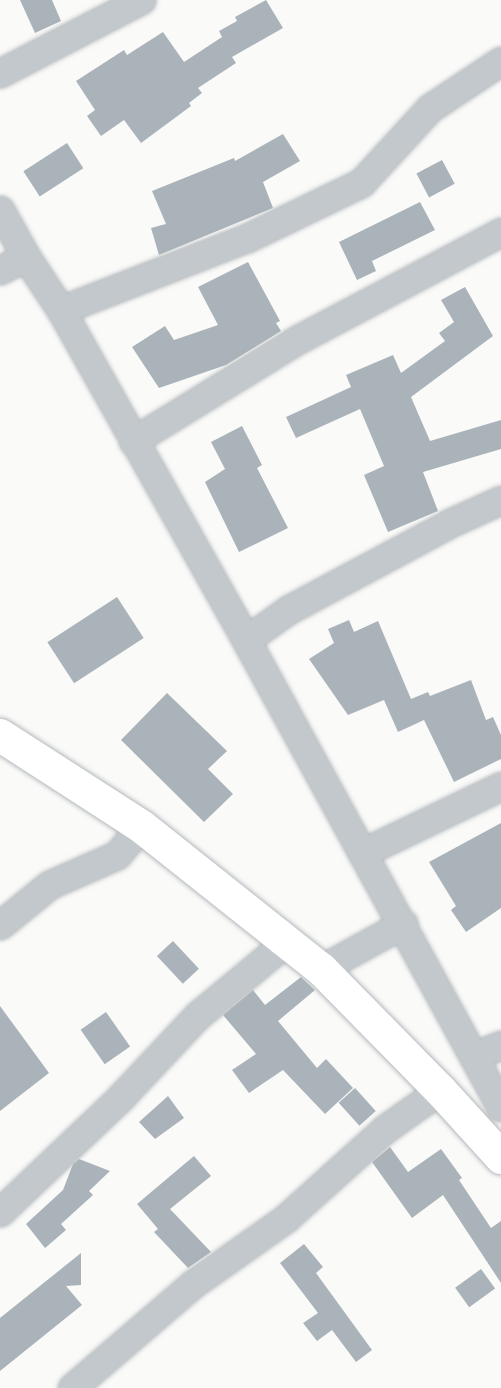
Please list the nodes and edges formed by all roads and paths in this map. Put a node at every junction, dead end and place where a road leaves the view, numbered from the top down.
1 (141, 0) edge
2 (501, 61) edge
3 (0, 73) edge
4 (0, 210) edge
5 (501, 232) edge
6 (26, 257) junction
7 (0, 270) edge
8 (61, 310) junction
9 (133, 441) junction
10 (501, 500) edge
11 (246, 640) junction
12 (0, 735) edge
13 (501, 786) edge
14 (141, 826) junction
15 (362, 853) junction
16 (403, 924) junction
17 (0, 925) edge
18 (286, 942) junction
19 (321, 969) junction
20 (501, 1045) edge
21 (474, 1056) junction
22 (440, 1090) junction
23 (501, 1107) edge
24 (501, 1157) edge
25 (0, 1212) edge
26 (72, 1388) edge

1 - 3 street
2 - 8 street
4 - 6 street
5 - 9 street
6 - 7 street
6 - 8 street
8 - 9 street
9 - 11 street
10 - 11 street
11 - 15 street
12 - 14 highway
13 - 15 street
14 - 17 street
14 - 18 highway
15 - 16 street
16 - 19 street
16 - 21 street
18 - 19 highway
18 - 25 street
19 - 22 highway
20 - 21 street
21 - 23 street
22 - 24 highway
22 - 26 street

